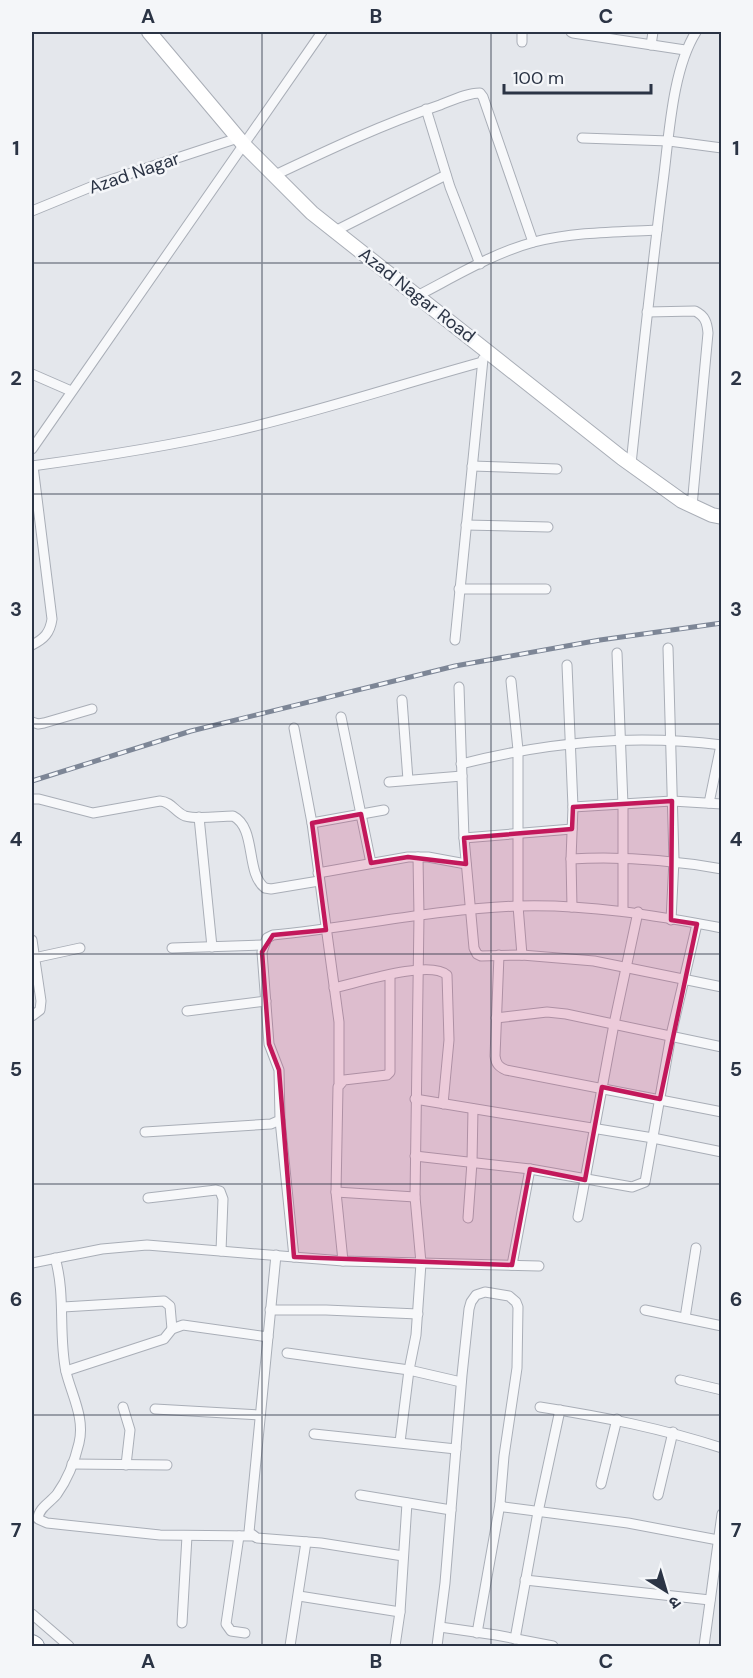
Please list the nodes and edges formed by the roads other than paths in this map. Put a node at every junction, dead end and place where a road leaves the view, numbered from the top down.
1 (149, 32) edge
2 (322, 32) edge
3 (522, 32) edge
4 (571, 32) edge
5 (653, 32) edge
6 (696, 32) edge
7 (522, 42) dead end
8 (651, 45) junction
9 (685, 50) junction
10 (426, 110) junction
11 (582, 138) dead end
12 (669, 141) junction
13 (241, 142) junction
14 (722, 148) edge
15 (446, 175) junction
16 (273, 176) junction
17 (32, 211) edge
18 (657, 230) junction
19 (336, 231) junction
20 (532, 242) junction
21 (480, 264) junction
22 (417, 296) junction
23 (647, 312) junction
24 (484, 348) junction
25 (482, 363) junction
26 (32, 374) edge
27 (71, 391) junction
28 (32, 449) edge
29 (631, 464) junction
30 (32, 466) edge
31 (472, 466) junction
32 (557, 469) dead end
33 (692, 506) junction
34 (722, 517) edge
35 (466, 525) junction
36 (548, 527) dead end
37 (459, 589) junction
38 (546, 589) dead end
39 (455, 640) dead end
40 (32, 645) edge
41 (668, 648) dead end
42 (617, 653) dead end
43 (567, 665) dead end
44 (511, 681) dead end
45 (459, 687) dead end
46 (402, 700) dead end
47 (92, 709) dead end
48 (341, 717) dead end
49 (32, 722) edge
50 (294, 728) dead end
51 (620, 740) junction
52 (670, 741) junction
53 (570, 742) junction
54 (721, 745) edge
55 (518, 750) junction
56 (461, 764) junction
57 (462, 776) junction
58 (408, 780) junction
59 (389, 782) dead end
60 (32, 800) edge
61 (672, 801) junction
62 (709, 803) junction
63 (722, 804) edge
64 (623, 805) junction
65 (573, 807) junction
66 (384, 810) dead end
67 (361, 814) junction
68 (199, 817) junction
69 (312, 823) junction
70 (572, 830) junction
71 (519, 833) junction
72 (464, 838) junction
73 (418, 857) junction
74 (571, 859) junction
75 (623, 859) junction
76 (674, 860) junction
77 (371, 863) junction
78 (466, 864) junction
79 (722, 869) edge
80 (319, 877) junction
81 (518, 906) junction
82 (572, 907) junction
83 (470, 909) junction
84 (623, 911) junction
85 (638, 912) junction
86 (419, 916) junction
87 (671, 920) junction
88 (697, 924) junction
89 (722, 928) edge
90 (326, 930) junction
91 (32, 940) edge
92 (263, 945) junction
93 (212, 947) junction
94 (80, 948) dead end
95 (172, 948) dead end
96 (500, 955) junction
97 (522, 955) junction
98 (34, 958) junction
99 (627, 967) junction
100 (418, 969) junction
101 (390, 976) junction
102 (686, 979) junction
103 (722, 987) edge
104 (334, 988) junction
105 (266, 1001) junction
106 (187, 1011) dead end
107 (32, 1016) edge
108 (496, 1018) junction
109 (614, 1024) junction
110 (671, 1035) junction
111 (722, 1047) edge
112 (339, 1083) junction
113 (602, 1087) junction
114 (415, 1099) junction
115 (660, 1099) junction
116 (443, 1104) junction
117 (473, 1109) junction
118 (721, 1110) edge
119 (280, 1119) junction
120 (594, 1130) junction
121 (145, 1132) dead end
122 (653, 1138) junction
123 (722, 1152) edge
124 (415, 1156) junction
125 (472, 1161) junction
126 (530, 1169) junction
127 (585, 1180) junction
128 (336, 1192) junction
129 (415, 1197) junction
130 (148, 1198) dead end
131 (578, 1217) dead end
132 (468, 1218) dead end
133 (696, 1248) dead end
134 (221, 1251) junction
135 (276, 1255) junction
136 (294, 1257) junction
137 (55, 1258) junction
138 (344, 1261) junction
139 (32, 1263) edge
140 (421, 1263) junction
141 (512, 1265) junction
142 (539, 1266) dead end
143 (63, 1307) junction
144 (270, 1310) junction
145 (645, 1310) dead end
146 (418, 1314) junction
147 (685, 1318) junction
148 (722, 1326) edge
149 (172, 1329) junction
150 (268, 1337) junction
151 (287, 1353) dead end
152 (409, 1370) junction
153 (66, 1371) junction
154 (680, 1380) dead end
155 (461, 1382) junction
156 (722, 1390) edge
157 (123, 1407) dead end
158 (540, 1407) dead end
159 (155, 1409) dead end
160 (560, 1410) junction
161 (260, 1415) junction
162 (617, 1419) junction
163 (673, 1432) junction
164 (314, 1434) dead end
165 (400, 1442) junction
166 (722, 1448) edge
167 (456, 1449) junction
168 (72, 1464) junction
169 (126, 1465) junction
170 (167, 1465) dead end
171 (601, 1484) dead end
172 (360, 1495) dead end
173 (658, 1495) dead end
174 (407, 1503) junction
175 (500, 1504) junction
176 (451, 1510) junction
177 (538, 1512) junction
178 (722, 1514) edge
179 (187, 1536) junction
180 (239, 1536) junction
181 (253, 1536) junction
182 (718, 1540) junction
183 (306, 1542) junction
184 (403, 1556) junction
185 (525, 1580) junction
186 (299, 1596) junction
187 (710, 1600) junction
188 (400, 1612) junction
189 (32, 1614) edge
190 (182, 1623) dead end
191 (440, 1627) junction
192 (245, 1633) dead end
193 (477, 1633) junction
194 (515, 1639) junction
195 (32, 1644) edge
196 (540, 1646) edge
197 (35, 1647) edge
198 (69, 1647) edge
199 (290, 1647) edge
200 (395, 1647) edge
201 (437, 1647) edge
202 (554, 1647) edge
203 (704, 1647) edge

1 - 13 street, Azad Nagar Road
2 - 13 street
3 - 7 street
4 - 8 street
5 - 8 street
6 - 9 street
8 - 9 street
9 - 12 street
10 - 15 street
10 - 16 street
10 - 20 street
11 - 12 street
12 - 14 street
12 - 18 street
13 - 16 street, Azad Nagar Road
13 - 17 street, Azad Nagar
13 - 27 street
15 - 19 street
15 - 21 street
16 - 19 street, Azad Nagar Road
18 - 20 street
18 - 23 street
19 - 22 street, Azad Nagar Road
20 - 21 street
21 - 22 street
22 - 24 street, Azad Nagar Road
23 - 29 street
23 - 33 street
24 - 25 street
24 - 29 street, Azad Nagar Road
25 - 30 street
25 - 31 street
26 - 27 street
27 - 28 street
29 - 33 street, Azad Nagar Road
30 - 40 street
31 - 32 street
31 - 35 street
33 - 34 street, Azad Nagar Road
35 - 36 street
35 - 37 street
37 - 38 street
37 - 39 street
41 - 52 street
42 - 51 street
43 - 53 street
44 - 55 street
45 - 56 street
46 - 58 street
47 - 49 street
48 - 67 street
50 - 69 street
51 - 52 street
51 - 53 street
51 - 64 street
52 - 54 street
52 - 61 street
53 - 55 street
53 - 65 street
54 - 62 street
55 - 56 street
55 - 71 street
56 - 57 street
57 - 58 street
57 - 72 street
58 - 59 street
60 - 68 street
61 - 62 street
61 - 64 street
61 - 76 street
62 - 63 street
64 - 65 street
64 - 75 street
65 - 70 street
66 - 67 street
67 - 69 street
67 - 77 street
68 - 80 street
68 - 93 street
69 - 80 street
70 - 71 street
70 - 74 street
71 - 72 street
71 - 81 street
72 - 78 street
73 - 77 street
73 - 78 street
73 - 86 street
74 - 75 street
74 - 82 street
75 - 76 street
75 - 84 street
76 - 79 street
76 - 87 street
77 - 80 street
78 - 83 street
80 - 90 street
81 - 82 street
81 - 83 street
81 - 97 street
82 - 84 street
83 - 86 street
83 - 96 street
84 - 85 street
85 - 87 street
85 - 99 street
86 - 90 street
86 - 100 street
87 - 88 street
88 - 89 street
88 - 102 street
90 - 92 street
90 - 104 street
91 - 98 street
92 - 93 street
92 - 105 street
93 - 95 street
94 - 98 street
96 - 97 street
96 - 108 street
97 - 99 street
98 - 107 street
99 - 102 street
99 - 109 street
100 - 101 street
100 - 114 street
100 - 116 street
101 - 104 street
101 - 112 street
102 - 103 street
102 - 110 street
104 - 112 street
105 - 106 street
105 - 119 street
108 - 109 street
108 - 113 street
109 - 110 street
109 - 113 street
110 - 111 street
110 - 115 street
112 - 128 street
113 - 115 street
113 - 120 street
114 - 116 street
114 - 124 street
115 - 118 street
115 - 122 street
116 - 117 street
117 - 120 street
117 - 125 street
119 - 121 street
119 - 136 street
120 - 122 street
120 - 127 street
122 - 123 street
122 - 127 street
124 - 125 street
124 - 129 street
125 - 126 street
125 - 132 street
126 - 127 street
126 - 141 street
127 - 131 street
128 - 129 street
128 - 138 street
129 - 140 street
130 - 134 street
133 - 147 street
134 - 135 street
134 - 137 street
135 - 136 street
135 - 144 street
136 - 138 street
137 - 139 street
137 - 143 street
138 - 140 street
140 - 141 street
140 - 146 street
141 - 142 street
143 - 149 street
143 - 153 street
144 - 146 street
144 - 150 street
145 - 147 street
146 - 152 street
147 - 148 street
149 - 150 street
149 - 153 street
150 - 161 street
151 - 152 street
152 - 155 street
152 - 165 street
153 - 168 street
154 - 156 street
155 - 167 street
155 - 175 street
157 - 169 street
158 - 160 street
159 - 161 street
160 - 162 street
160 - 177 street
161 - 181 street
162 - 163 street
162 - 171 street
163 - 166 street
163 - 173 street
164 - 165 street
165 - 167 street
167 - 176 street
168 - 169 street
168 - 179 street
169 - 170 street
172 - 174 street
174 - 176 street
174 - 184 street
175 - 177 street
175 - 193 street
176 - 191 street
177 - 182 street
177 - 185 street
178 - 182 street
179 - 180 street
179 - 190 street
180 - 181 street
180 - 192 street
181 - 183 street
182 - 187 street
183 - 184 street
183 - 186 street
184 - 188 street
185 - 187 street
185 - 194 street
186 - 188 street
186 - 199 street
187 - 203 street
188 - 200 street
189 - 198 street
191 - 193 street
191 - 201 street
193 - 194 street
194 - 196 street
195 - 197 highway
196 - 202 street

